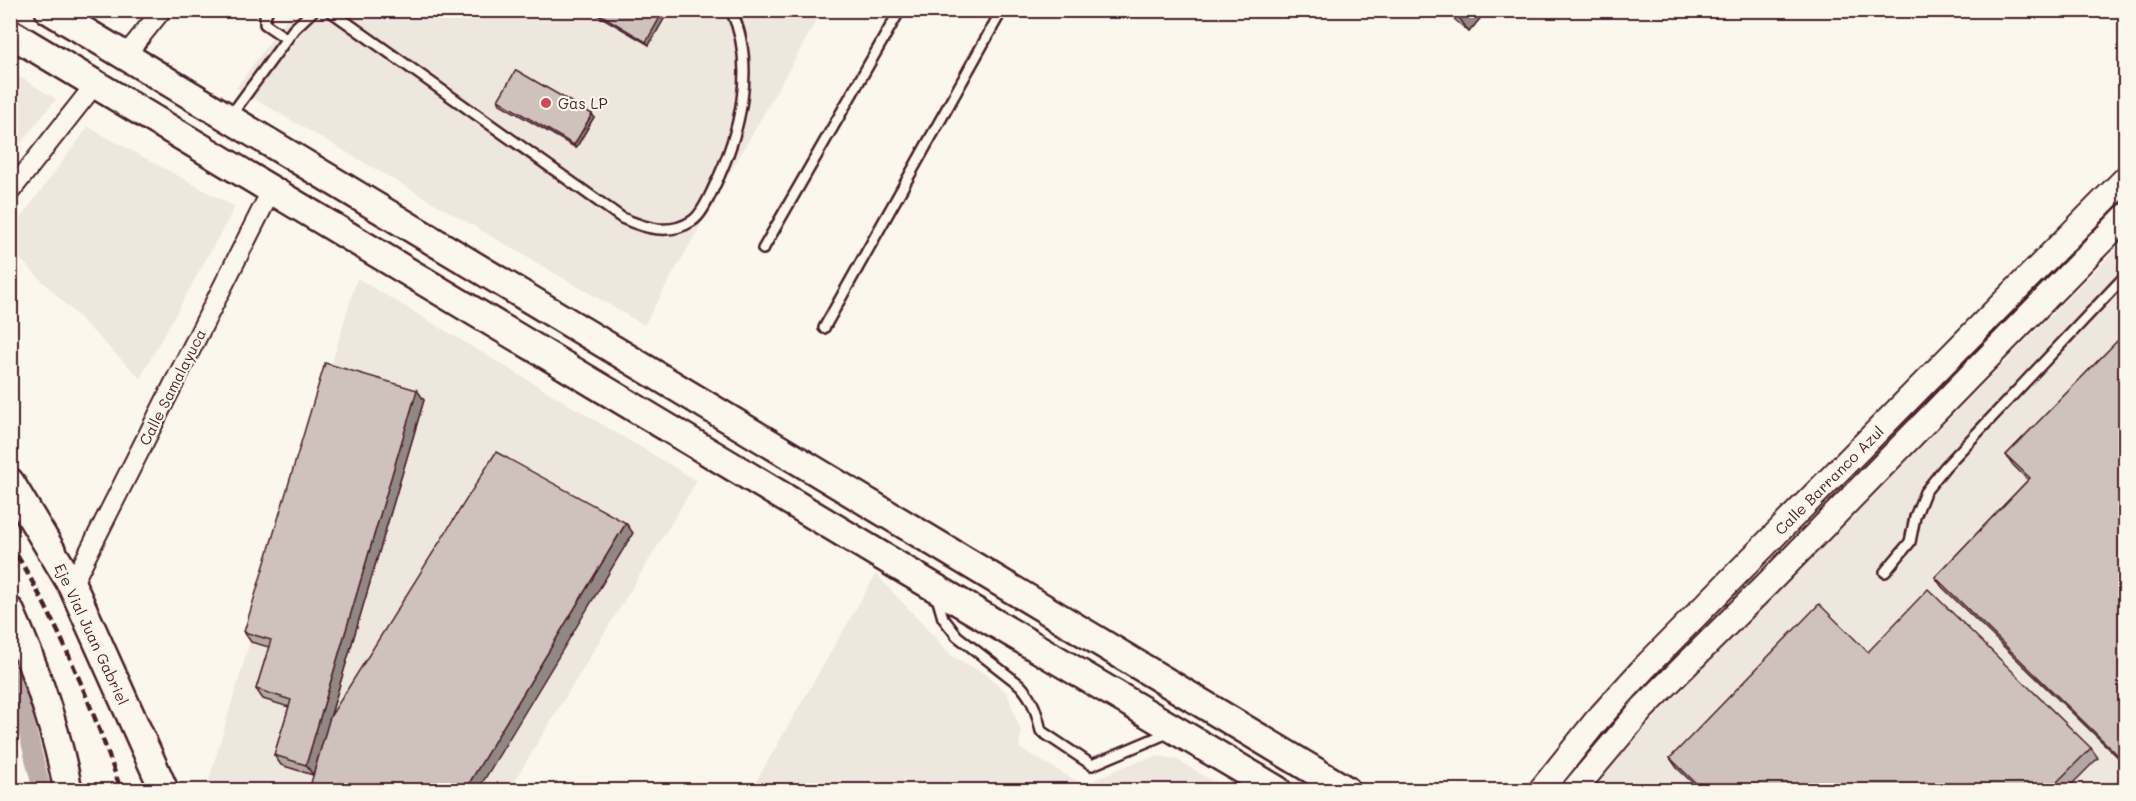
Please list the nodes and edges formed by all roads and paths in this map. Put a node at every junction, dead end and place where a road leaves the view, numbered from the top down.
1 (49, 10) edge
2 (162, 10) edge
3 (268, 10) edge
4 (314, 10) edge
5 (329, 10) edge
6 (730, 10) edge
7 (900, 10) edge
8 (1002, 10) edge
9 (10, 33) edge
10 (287, 39) junction
11 (125, 56) junction
12 (96, 83) junction
13 (228, 120) junction
14 (2126, 178) edge
15 (272, 189) junction
16 (10, 192) edge
17 (2126, 216) edge
18 (763, 249) dead end
19 (452, 255) junction
20 (2126, 275) edge
21 (434, 286) junction
22 (824, 328) dead end
23 (10, 482) edge
24 (1885, 572) dead end
25 (72, 585) junction
26 (935, 588) junction
27 (10, 611) edge
28 (1175, 730) junction
29 (68, 790) edge
30 (164, 790) edge
31 (1277, 790) edge
32 (1346, 790) edge
33 (1541, 790) edge
34 (1574, 790) edge

1 - 11 main road
2 - 11 street
3 - 10 lane
4 - 10 lane
5 - 6 lane
7 - 18 lane
8 - 22 lane
9 - 12 main road
10 - 13 lane
11 - 13 main road
12 - 15 main road
12 - 16 street
13 - 19 main road
14 - 33 main road, Calle Barranco Azul
15 - 21 main road
15 - 25 street, Calle Samalayuca
17 - 34 main road, Calle Barranco Azul
19 - 21 main road
19 - 32 main road
20 - 24 lane
21 - 26 main road
23 - 25 main road, Eje Vial Juan Gabriel
25 - 30 main road, Eje Vial Juan Gabriel
26 - 28 main road
26 - 28 lane
27 - 29 main road
28 - 31 main road

